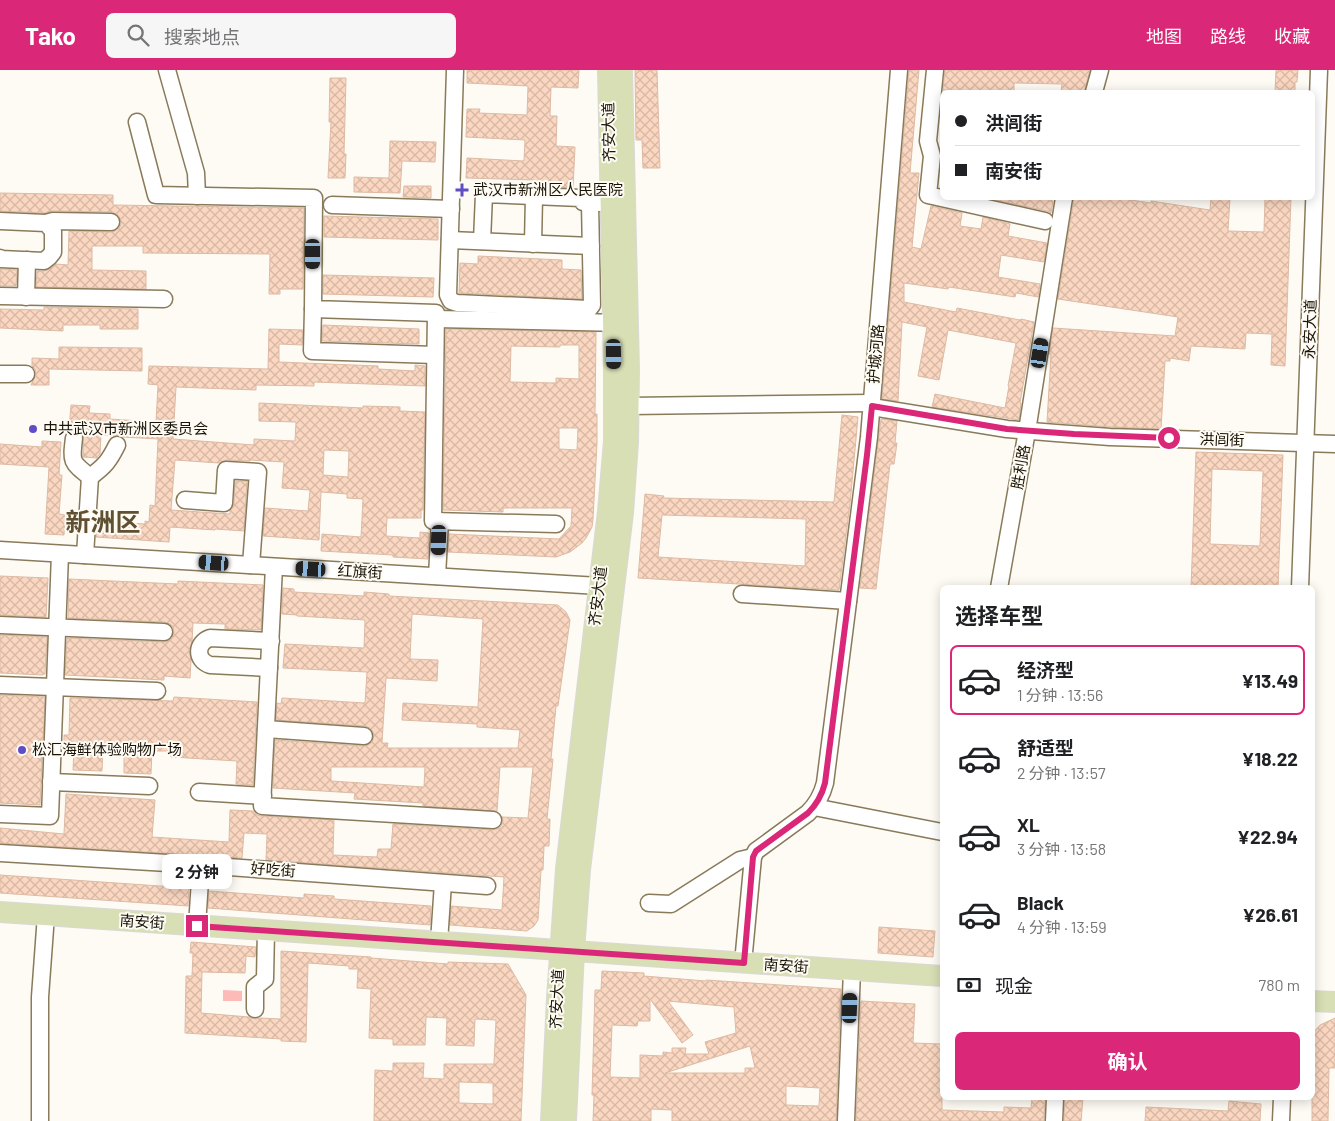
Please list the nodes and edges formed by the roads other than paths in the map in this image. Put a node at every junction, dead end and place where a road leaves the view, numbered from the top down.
1 (167, 70) edge
2 (455, 70) edge
3 (608, 70) edge
4 (622, 70) edge
5 (899, 70) edge
6 (935, 70) edge
7 (1100, 70) edge
8 (1319, 70) edge
9 (1095, 90) edge
10 (137, 122) dead end
11 (937, 164) edge
12 (1315, 185) edge
13 (197, 196) junction
14 (534, 196) junction
15 (940, 198) edge
16 (950, 200) edge
17 (1064, 200) edge
18 (1314, 200) edge
19 (590, 202) junction
20 (610, 203) junction
21 (332, 205) dead end
22 (451, 210) junction
23 (0, 222) edge
24 (111, 222) dead end
25 (1045, 222) dead end
26 (46, 223) junction
27 (450, 240) junction
28 (482, 241) junction
29 (532, 244) junction
30 (591, 246) junction
31 (0, 258) edge
32 (27, 260) junction
33 (0, 296) edge
34 (26, 297) junction
35 (164, 299) dead end
36 (313, 309) junction
37 (436, 319) junction
38 (621, 323) junction
39 (435, 355) junction
40 (0, 374) edge
41 (26, 374) dead end
42 (872, 405) junction
43 (629, 406) junction
44 (1027, 431) junction
45 (74, 438) dead end
46 (1306, 443) junction
47 (1335, 444) edge
48 (117, 445) dead end
49 (90, 477) junction
50 (185, 500) dead end
51 (440, 521) junction
52 (556, 524) dead end
53 (0, 550) edge
54 (60, 554) junction
55 (85, 555) junction
56 (251, 565) junction
57 (274, 567) junction
58 (437, 576) junction
59 (1001, 585) edge
60 (1300, 585) edge
61 (599, 586) junction
62 (742, 594) dead end
63 (848, 601) junction
64 (0, 625) edge
65 (57, 627) junction
66 (164, 632) dead end
67 (271, 641) junction
68 (269, 668) junction
69 (0, 685) edge
70 (55, 687) junction
71 (157, 691) dead end
72 (266, 729) junction
73 (364, 736) dead end
74 (51, 782) junction
75 (149, 786) dead end
76 (199, 792) dead end
77 (263, 796) junction
78 (814, 807) junction
79 (0, 814) edge
80 (493, 820) dead end
81 (940, 832) edge
82 (0, 853) edge
83 (753, 857) junction
84 (201, 865) junction
85 (443, 883) junction
86 (487, 886) dead end
87 (649, 903) dead end
88 (0, 912) edge
89 (46, 915) junction
90 (197, 926) junction
91 (266, 930) junction
92 (439, 942) junction
93 (567, 951) junction
94 (744, 963) junction
95 (852, 970) junction
96 (940, 976) edge
97 (1315, 1001) edge
98 (1335, 1002) edge
99 (255, 1009) dead end
100 (1055, 1100) edge
101 (1282, 1100) edge
102 (40, 1121) edge
103 (552, 1121) edge
104 (566, 1121) edge
105 (846, 1121) edge
106 (1054, 1121) edge
107 (1281, 1121) edge

1 - 13 street
2 - 22 street
3 - 20 main road, 齐安大道
4 - 38 main road, 齐安大道
5 - 42 street, 护城河路
6 - 11 street
7 - 9 street
8 - 12 street, 永安大道
10 - 13 street
11 - 15 street
13 - 36 street
14 - 19 street
14 - 28 street
14 - 29 street
16 - 25 street
17 - 44 street, 胜利路
18 - 46 street, 永安大道
19 - 20 street
19 - 30 street
20 - 38 main road, 齐安大道
21 - 22 street
22 - 27 street
23 - 26 street
24 - 26 street
26 - 32 street
27 - 28 street
27 - 30 street
28 - 29 street
29 - 30 street
31 - 32 street
32 - 34 street
33 - 34 street
34 - 35 street
36 - 37 street
36 - 39 street
37 - 38 street
37 - 39 street
38 - 43 main road, 齐安大道
38 - 61 main road, 齐安大道
39 - 51 street
40 - 41 street
42 - 43 street, 洪闾街
42 - 44 street, 洪闾街
42 - 63 street, 护城河路
43 - 93 main road, 齐安大道
44 - 46 street, 洪闾街
44 - 59 street, 胜利路
45 - 49 street
46 - 47 street, 洪闾街
46 - 60 street, 永安大道
48 - 49 street
49 - 55 street
50 - 56 street
51 - 52 street
51 - 58 street
53 - 54 street, 红旗街
54 - 55 street, 红旗街
54 - 65 street
55 - 56 street, 红旗街
56 - 57 street, 红旗街
57 - 58 street, 红旗街
57 - 67 street
58 - 61 street, 红旗街
61 - 93 main road, 齐安大道
62 - 63 street
63 - 78 street, 护城河路
64 - 65 street
65 - 66 street
65 - 70 street
67 - 68 street
67 - 68 street
68 - 72 street
69 - 70 street
70 - 71 street
70 - 74 street
72 - 73 street
72 - 77 street
74 - 75 street
74 - 79 street
76 - 77 street
77 - 80 street
78 - 81 street
78 - 83 street, 护城河路
82 - 84 street, 好吃街
83 - 87 street
83 - 94 street
84 - 85 street, 好吃街
84 - 90 street
85 - 86 street, 好吃街
85 - 92 street
88 - 89 main road, 南安街
89 - 90 main road, 南安街
89 - 102 street
90 - 91 main road, 南安街
91 - 92 main road, 南安街
91 - 99 street
92 - 93 main road, 南安街
93 - 94 main road, 南安街
93 - 103 main road, 齐安大道
93 - 104 main road, 齐安大道
94 - 95 main road, 南安街
95 - 96 main road, 南安街
95 - 105 street
97 - 98 main road
100 - 106 street
101 - 107 street

